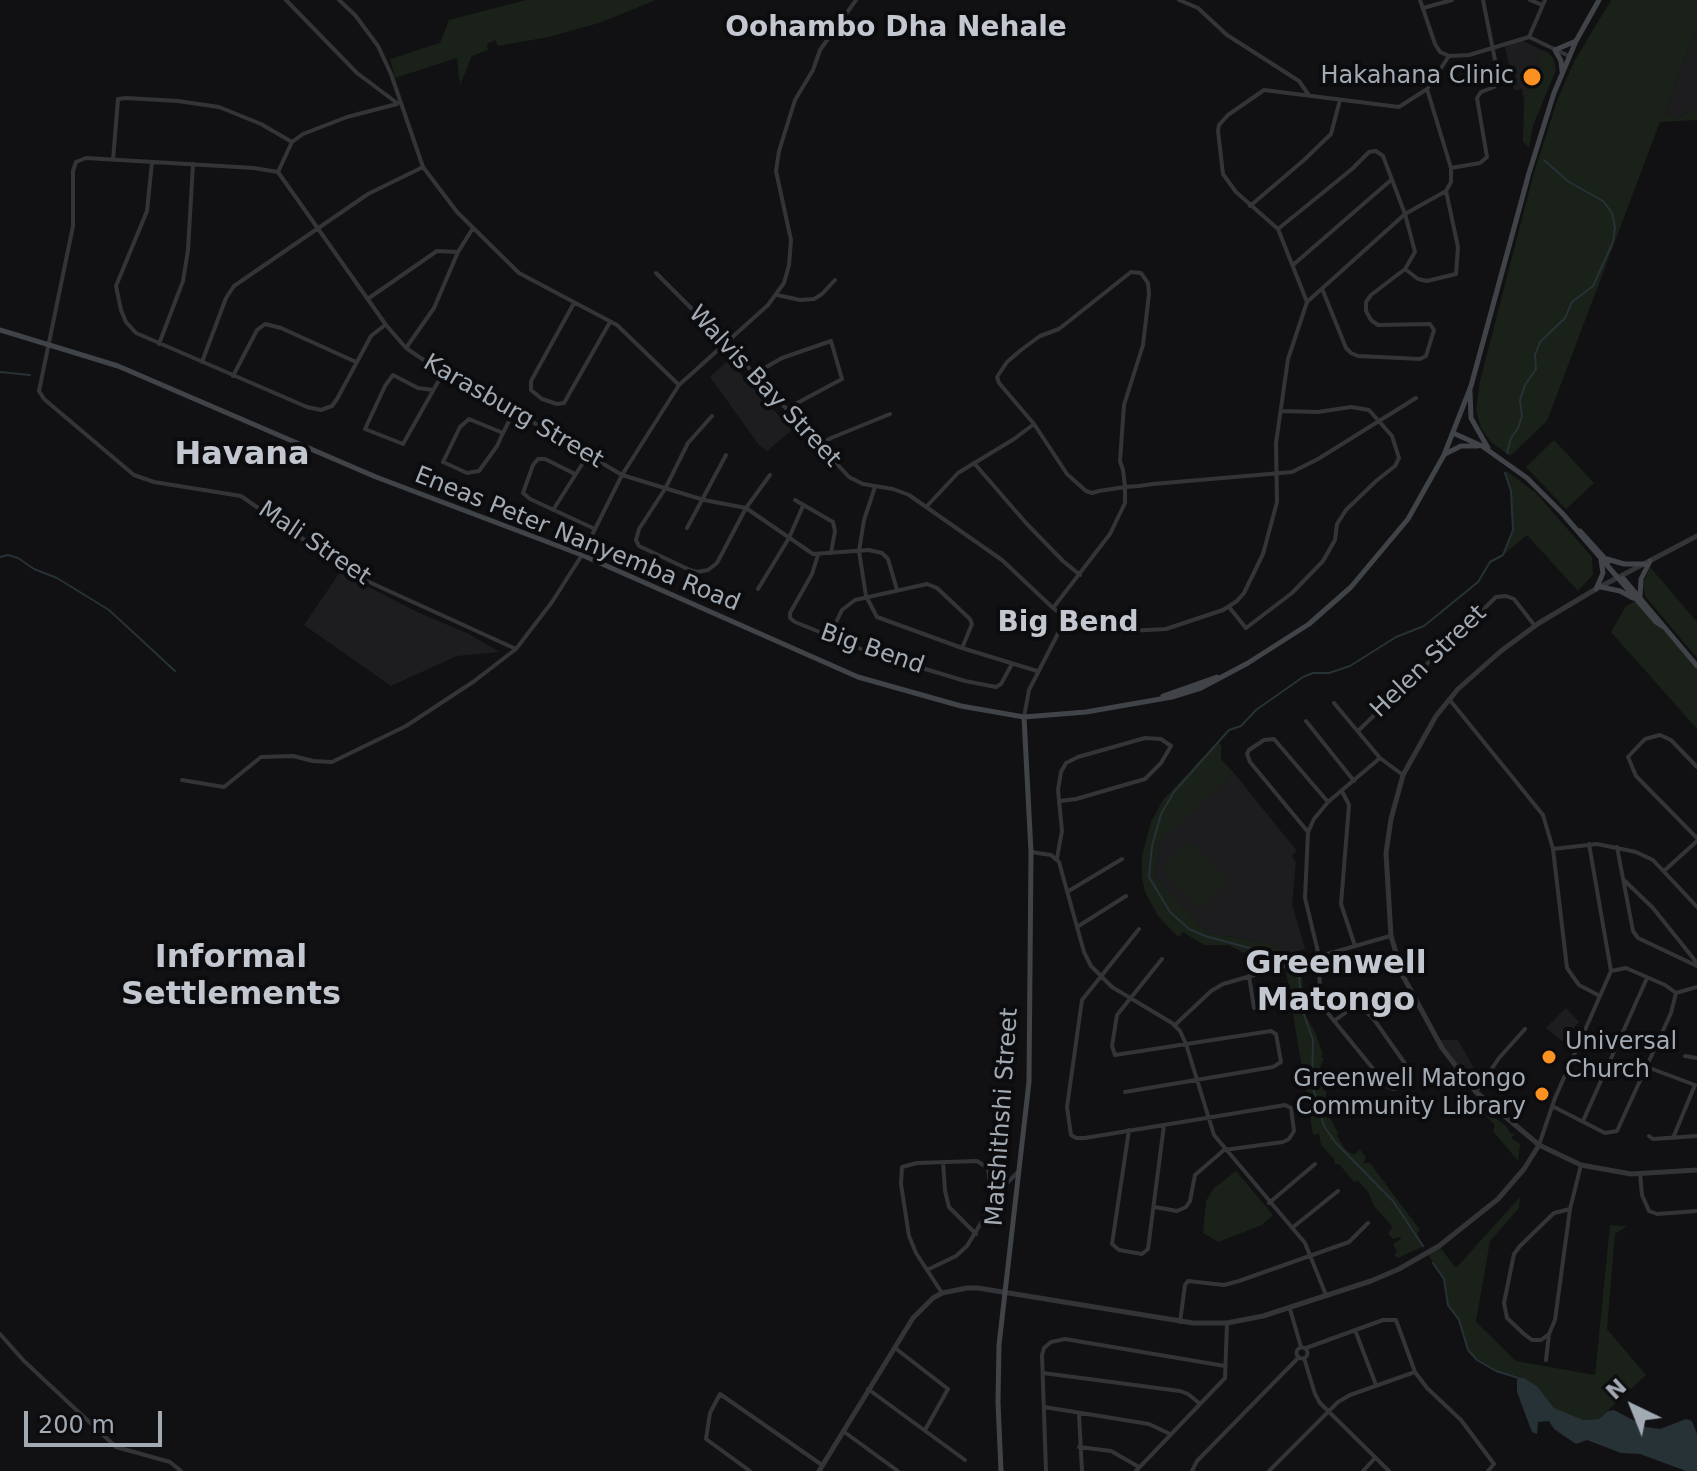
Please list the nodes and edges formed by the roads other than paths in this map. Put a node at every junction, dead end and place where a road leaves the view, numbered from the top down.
1 (286, 0) edge
2 (339, 0) edge
3 (856, 0) edge
4 (1179, 0) edge
5 (1420, 0) edge
6 (1452, 0) edge
7 (1483, 0) edge
8 (1530, 0) edge
9 (1599, 0) edge
10 (1544, 2) edge
11 (1423, 8) junction
12 (1529, 37) junction
13 (1576, 41) junction
14 (1494, 48) junction
15 (1555, 50) junction
16 (1449, 56) junction
17 (1569, 57) junction
18 (1562, 72) junction
19 (1427, 89) junction
20 (1308, 94) junction
21 (1340, 100) junction
22 (399, 104) junction
23 (292, 142) junction
24 (113, 160) junction
25 (152, 162) junction
26 (193, 164) junction
27 (423, 167) junction
28 (1451, 168) junction
29 (278, 172) junction
30 (1391, 180) junction
31 (1446, 191) junction
32 (1250, 206) junction
33 (1405, 214) junction
34 (473, 228) junction
35 (1278, 229) junction
36 (318, 231) junction
37 (458, 252) junction
38 (1293, 265) junction
39 (1405, 269) junction
40 (656, 273) dead end
41 (835, 280) dead end
42 (1323, 289) junction
43 (777, 295) junction
44 (369, 298) junction
45 (1307, 302) junction
46 (574, 303) junction
47 (610, 322) junction
48 (386, 325) junction
49 (0, 330) edge
50 (726, 343) junction
51 (50, 344) junction
52 (159, 344) junction
53 (406, 348) junction
54 (202, 362) junction
55 (356, 362) junction
56 (443, 373) junction
57 (754, 374) junction
58 (233, 376) junction
59 (679, 385) junction
60 (1471, 386) junction
61 (433, 390) junction
62 (1416, 398) dead end
63 (786, 409) junction
64 (514, 411) junction
65 (1281, 411) junction
66 (890, 414) dead end
67 (712, 416) dead end
68 (1379, 420) junction
69 (1034, 424) junction
70 (503, 433) junction
71 (1453, 433) junction
72 (819, 445) junction
73 (1482, 446) junction
74 (1489, 450) junction
75 (588, 455) junction
76 (726, 455) dead end
77 (1444, 455) junction
78 (974, 463) junction
79 (575, 474) junction
80 (1275, 474) junction
81 (622, 475) junction
82 (770, 475) dead end
83 (875, 487) junction
84 (1125, 487) junction
85 (665, 489) junction
86 (704, 500) junction
87 (795, 500) dead end
88 (803, 506) junction
89 (926, 507) junction
90 (746, 508) junction
91 (553, 510) junction
92 (687, 528) dead end
93 (595, 529) junction
94 (1697, 536) edge
95 (789, 538) junction
96 (859, 551) junction
97 (831, 553) junction
98 (582, 555) junction
99 (818, 555) junction
100 (1603, 558) junction
101 (1647, 562) junction
102 (1080, 575) junction
103 (1619, 577) junction
104 (1599, 588) junction
105 (758, 589) dead end
106 (897, 590) junction
107 (866, 596) junction
108 (1639, 599) junction
109 (1229, 607) junction
110 (1053, 608) junction
111 (1066, 618) junction
112 (1535, 626) junction
113 (829, 637) junction
114 (962, 648) junction
115 (516, 649) junction
116 (1012, 664) junction
117 (1697, 666) edge
118 (1037, 671) junction
119 (1449, 699) junction
120 (1334, 703) dead end
121 (1024, 717) junction
122 (1306, 721) dead end
123 (1359, 730) junction
124 (1380, 758) junction
125 (1697, 767) edge
126 (1403, 775) junction
127 (182, 780) dead end
128 (1354, 781) junction
129 (1342, 792) junction
130 (1060, 801) junction
131 (1328, 802) junction
132 (1308, 832) junction
133 (1697, 839) edge
134 (1589, 844) junction
135 (1617, 847) junction
136 (1553, 849) junction
137 (1031, 852) junction
138 (1057, 859) junction
139 (1122, 859) dead end
140 (1664, 871) junction
141 (1623, 879) junction
142 (1067, 892) junction
143 (1126, 896) dead end
144 (1697, 907) edge
145 (1077, 927) junction
146 (1139, 929) dead end
147 (1391, 936) junction
148 (1355, 946) junction
149 (1319, 956) junction
150 (1162, 959) dead end
151 (1697, 964) edge
152 (1611, 971) junction
153 (1249, 976) junction
154 (1101, 977) junction
155 (1647, 978) junction
156 (1697, 987) edge
157 (1676, 993) junction
158 (1598, 995) junction
159 (1129, 998) junction
160 (1254, 1008) dead end
161 (1334, 1021) junction
162 (1175, 1025) junction
163 (1525, 1029) dead end
164 (1186, 1044) junction
165 (1685, 1056) dead end
166 (1697, 1058) edge
167 (1647, 1067) junction
168 (1197, 1078) junction
169 (1696, 1085) edge
170 (1125, 1092) dead end
171 (1476, 1092) junction
172 (1552, 1106) junction
173 (1208, 1118) junction
174 (1583, 1121) junction
175 (1164, 1125) junction
176 (1129, 1130) junction
177 (1649, 1136) dead end
178 (1697, 1136) edge
179 (1673, 1138) junction
180 (1539, 1145) junction
181 (1224, 1150) junction
182 (943, 1162) junction
183 (1315, 1164) dead end
184 (1581, 1165) junction
185 (1697, 1170) edge
186 (1020, 1171) junction
187 (1640, 1173) junction
188 (1338, 1191) dead end
189 (996, 1192) junction
190 (1269, 1203) junction
191 (1155, 1207) junction
192 (1570, 1209) junction
193 (1697, 1211) edge
194 (1368, 1223) dead end
195 (1292, 1228) junction
196 (976, 1234) junction
197 (1311, 1255) junction
198 (927, 1270) junction
199 (1006, 1292) junction
200 (942, 1293) junction
201 (1326, 1295) junction
202 (1290, 1309) junction
203 (1180, 1322) junction
204 (1227, 1323) junction
205 (1355, 1330) junction
206 (0, 1334) edge
207 (1549, 1334) junction
208 (895, 1348) junction
209 (1304, 1348) junction
210 (1301, 1358) junction
211 (1546, 1360) dead end
212 (1225, 1366) junction
213 (1415, 1372) junction
214 (1043, 1373) junction
215 (1376, 1385) junction
216 (868, 1389) junction
217 (1199, 1403) junction
218 (1044, 1407) junction
219 (1328, 1411) junction
220 (1079, 1413) junction
221 (925, 1430) junction
222 (843, 1431) junction
223 (1170, 1434) junction
224 (1079, 1447) junction
225 (1376, 1458) junction
226 (965, 1460) dead end
227 (820, 1468) edge
228 (1138, 1469) edge
229 (181, 1471) edge
230 (750, 1471) edge
231 (898, 1471) edge
232 (1001, 1471) edge
233 (1046, 1471) edge
234 (1082, 1471) edge
235 (1192, 1471) edge
236 (1269, 1471) edge
237 (1363, 1471) edge
238 (1389, 1471) edge
239 (1488, 1471) edge

1 - 22 street
2 - 22 street
3 - 43 street
4 - 20 street
5 - 11 street
6 - 11 street
7 - 14 street
8 - 10 street
9 - 13 main road
10 - 12 street
11 - 16 street
12 - 14 street
12 - 15 street
13 - 15 main road
13 - 17 main road
14 - 16 street
14 - 28 street
15 - 17 street
15 - 18 main road
16 - 19 street
17 - 18 main road
18 - 60 main road
19 - 21 street
19 - 28 street
20 - 21 street
20 - 32 street
21 - 32 street
22 - 23 street
22 - 27 street
23 - 24 street
23 - 29 street
24 - 25 street
24 - 51 street
25 - 26 street
25 - 52 street
26 - 29 street
26 - 52 street
27 - 34 street
27 - 36 street
28 - 31 street
29 - 36 street, Karasburg Street
30 - 33 street
30 - 35 street
30 - 38 street
31 - 33 street
31 - 39 street
32 - 35 street
33 - 39 street
33 - 42 street
34 - 37 street
34 - 46 street
35 - 38 street
36 - 44 street, Karasburg Street
36 - 54 street
37 - 44 street
37 - 53 street
38 - 45 street
39 - 42 street
40 - 50 street, Walvis Bay Street
41 - 43 street
42 - 45 street
43 - 50 street
44 - 48 street, Karasburg Street
45 - 65 street
46 - 47 street
46 - 47 street
47 - 59 street
48 - 53 street, Karasburg Street
48 - 55 street
49 - 51 main road, Eneas Peter Nanyemba Road
50 - 57 street, Walvis Bay Street
50 - 59 street
51 - 98 main road, Eneas Peter Nanyemba Road
51 - 115 street, Mali Street
52 - 54 street
53 - 56 street, Karasburg Street
54 - 58 street
55 - 58 street
55 - 58 street
56 - 61 street
56 - 64 street, Karasburg Street
57 - 63 street, Walvis Bay Street
57 - 63 street
59 - 81 street
60 - 71 main road
60 - 74 main road
61 - 61 street
62 - 68 street
63 - 72 street, Walvis Bay Street
64 - 70 street
64 - 75 street, Karasburg Street
65 - 68 street
65 - 80 street
66 - 72 street
67 - 85 street
68 - 80 street
68 - 109 street
69 - 78 street
69 - 84 street
69 - 84 street
70 - 70 street
71 - 73 main road
71 - 77 main road, Eneas Peter Nanyemba Road
72 - 83 street, Walvis Bay Street
73 - 74 main road
73 - 77 main road
74 - 100 main road
75 - 79 street
75 - 81 street, Karasburg Street
76 - 86 street
77 - 121 main road, Eneas Peter Nanyemba Road
78 - 89 street
78 - 102 street
79 - 91 street
79 - 91 street
80 - 84 street
80 - 109 street
81 - 85 street, Karasburg Street
81 - 93 street
82 - 90 street
83 - 89 street, Walvis Bay Street
83 - 96 street
84 - 102 street
85 - 86 street, Karasburg Street
85 - 90 street
86 - 90 street, Karasburg Street
86 - 92 street
87 - 88 street
88 - 95 street
88 - 97 street
89 - 110 street, Walvis Bay Street
90 - 95 street, Karasburg Street
91 - 93 street
93 - 98 street
94 - 101 street
95 - 99 street, Karasburg Street
95 - 105 street
96 - 97 street
96 - 106 street
96 - 107 street
97 - 99 street
98 - 115 street
98 - 121 main road, Eneas Peter Nanyemba Road
99 - 113 street, Big Bend
100 - 101 main road
100 - 103 main road
100 - 104 main road
101 - 103 street
101 - 108 main road
102 - 110 street
103 - 104 street
103 - 108 main road
104 - 108 main road
104 - 112 street
106 - 107 street
106 - 114 street
107 - 113 street
107 - 114 street
108 - 117 main road
109 - 111 street, Walvis Bay Street
110 - 111 street, Walvis Bay Street
111 - 118 street
112 - 119 street
112 - 123 street, Helen Street
113 - 116 street, Big Bend
114 - 116 street
115 - 127 street
116 - 118 street
118 - 121 street
119 - 126 street
119 - 136 street
120 - 123 street
121 - 137 main road, Matshithshi Street
122 - 128 street
123 - 124 street
124 - 126 street
124 - 128 street
125 - 133 street
126 - 147 street
128 - 129 street
129 - 131 street
129 - 148 street
130 - 130 street
130 - 138 street
131 - 132 street
131 - 132 street
132 - 149 street
133 - 140 street
134 - 135 street
134 - 136 street
134 - 152 street
135 - 140 street
135 - 141 street
136 - 158 street
137 - 138 street
137 - 186 main road, Matshithshi Street
138 - 142 street
139 - 142 street
140 - 144 street
141 - 151 street
141 - 151 street
142 - 145 street
143 - 145 street
145 - 154 street
146 - 154 street
147 - 148 street
147 - 171 street
148 - 149 street
149 - 153 street
149 - 161 street
150 - 159 street
152 - 155 street
152 - 158 street
153 - 160 street
153 - 162 street
154 - 159 street
154 - 176 street
155 - 157 street
155 - 174 street
156 - 157 street
157 - 167 street
158 - 172 street
159 - 162 street
159 - 164 street
161 - 161 street
162 - 164 street
163 - 171 street
164 - 168 street
164 - 168 street
165 - 166 street
167 - 169 street
167 - 174 street
168 - 170 street
168 - 173 street
169 - 179 street
171 - 180 street
172 - 174 street
172 - 180 street
173 - 175 street
173 - 181 street
173 - 181 street
175 - 176 street
175 - 191 street
176 - 191 street
177 - 179 street
178 - 179 street
180 - 184 street
180 - 201 street
181 - 190 street
181 - 191 street
182 - 189 street
182 - 196 street
182 - 198 street
183 - 190 street
184 - 187 street
184 - 192 street
185 - 187 street
186 - 189 street
186 - 199 main road, Matshithshi Street
187 - 193 street
188 - 195 street
189 - 196 street
190 - 195 street
192 - 207 street
192 - 207 street
194 - 197 street
195 - 197 street
196 - 198 street
197 - 201 street
197 - 203 street
198 - 200 street
199 - 200 street
199 - 203 street
199 - 232 main road, Matshithshi Street
200 - 208 street
201 - 202 street
202 - 204 street
202 - 209 street
203 - 204 street
204 - 212 street
205 - 209 street
205 - 213 street
205 - 215 street
206 - 229 street
207 - 211 street
208 - 216 street
208 - 221 street
209 - 210 street
209 - 210 street
210 - 219 street
210 - 235 street
212 - 214 street
212 - 217 street
213 - 215 street
213 - 239 street
214 - 217 street
214 - 218 street
215 - 219 street
216 - 221 street
216 - 222 street
217 - 223 street
218 - 220 street
218 - 233 street
219 - 225 street
219 - 236 street
220 - 223 street
220 - 224 street
221 - 226 street
222 - 227 street
222 - 231 street
223 - 228 street
224 - 228 street
224 - 234 street
225 - 237 street
225 - 238 street
227 - 230 street

